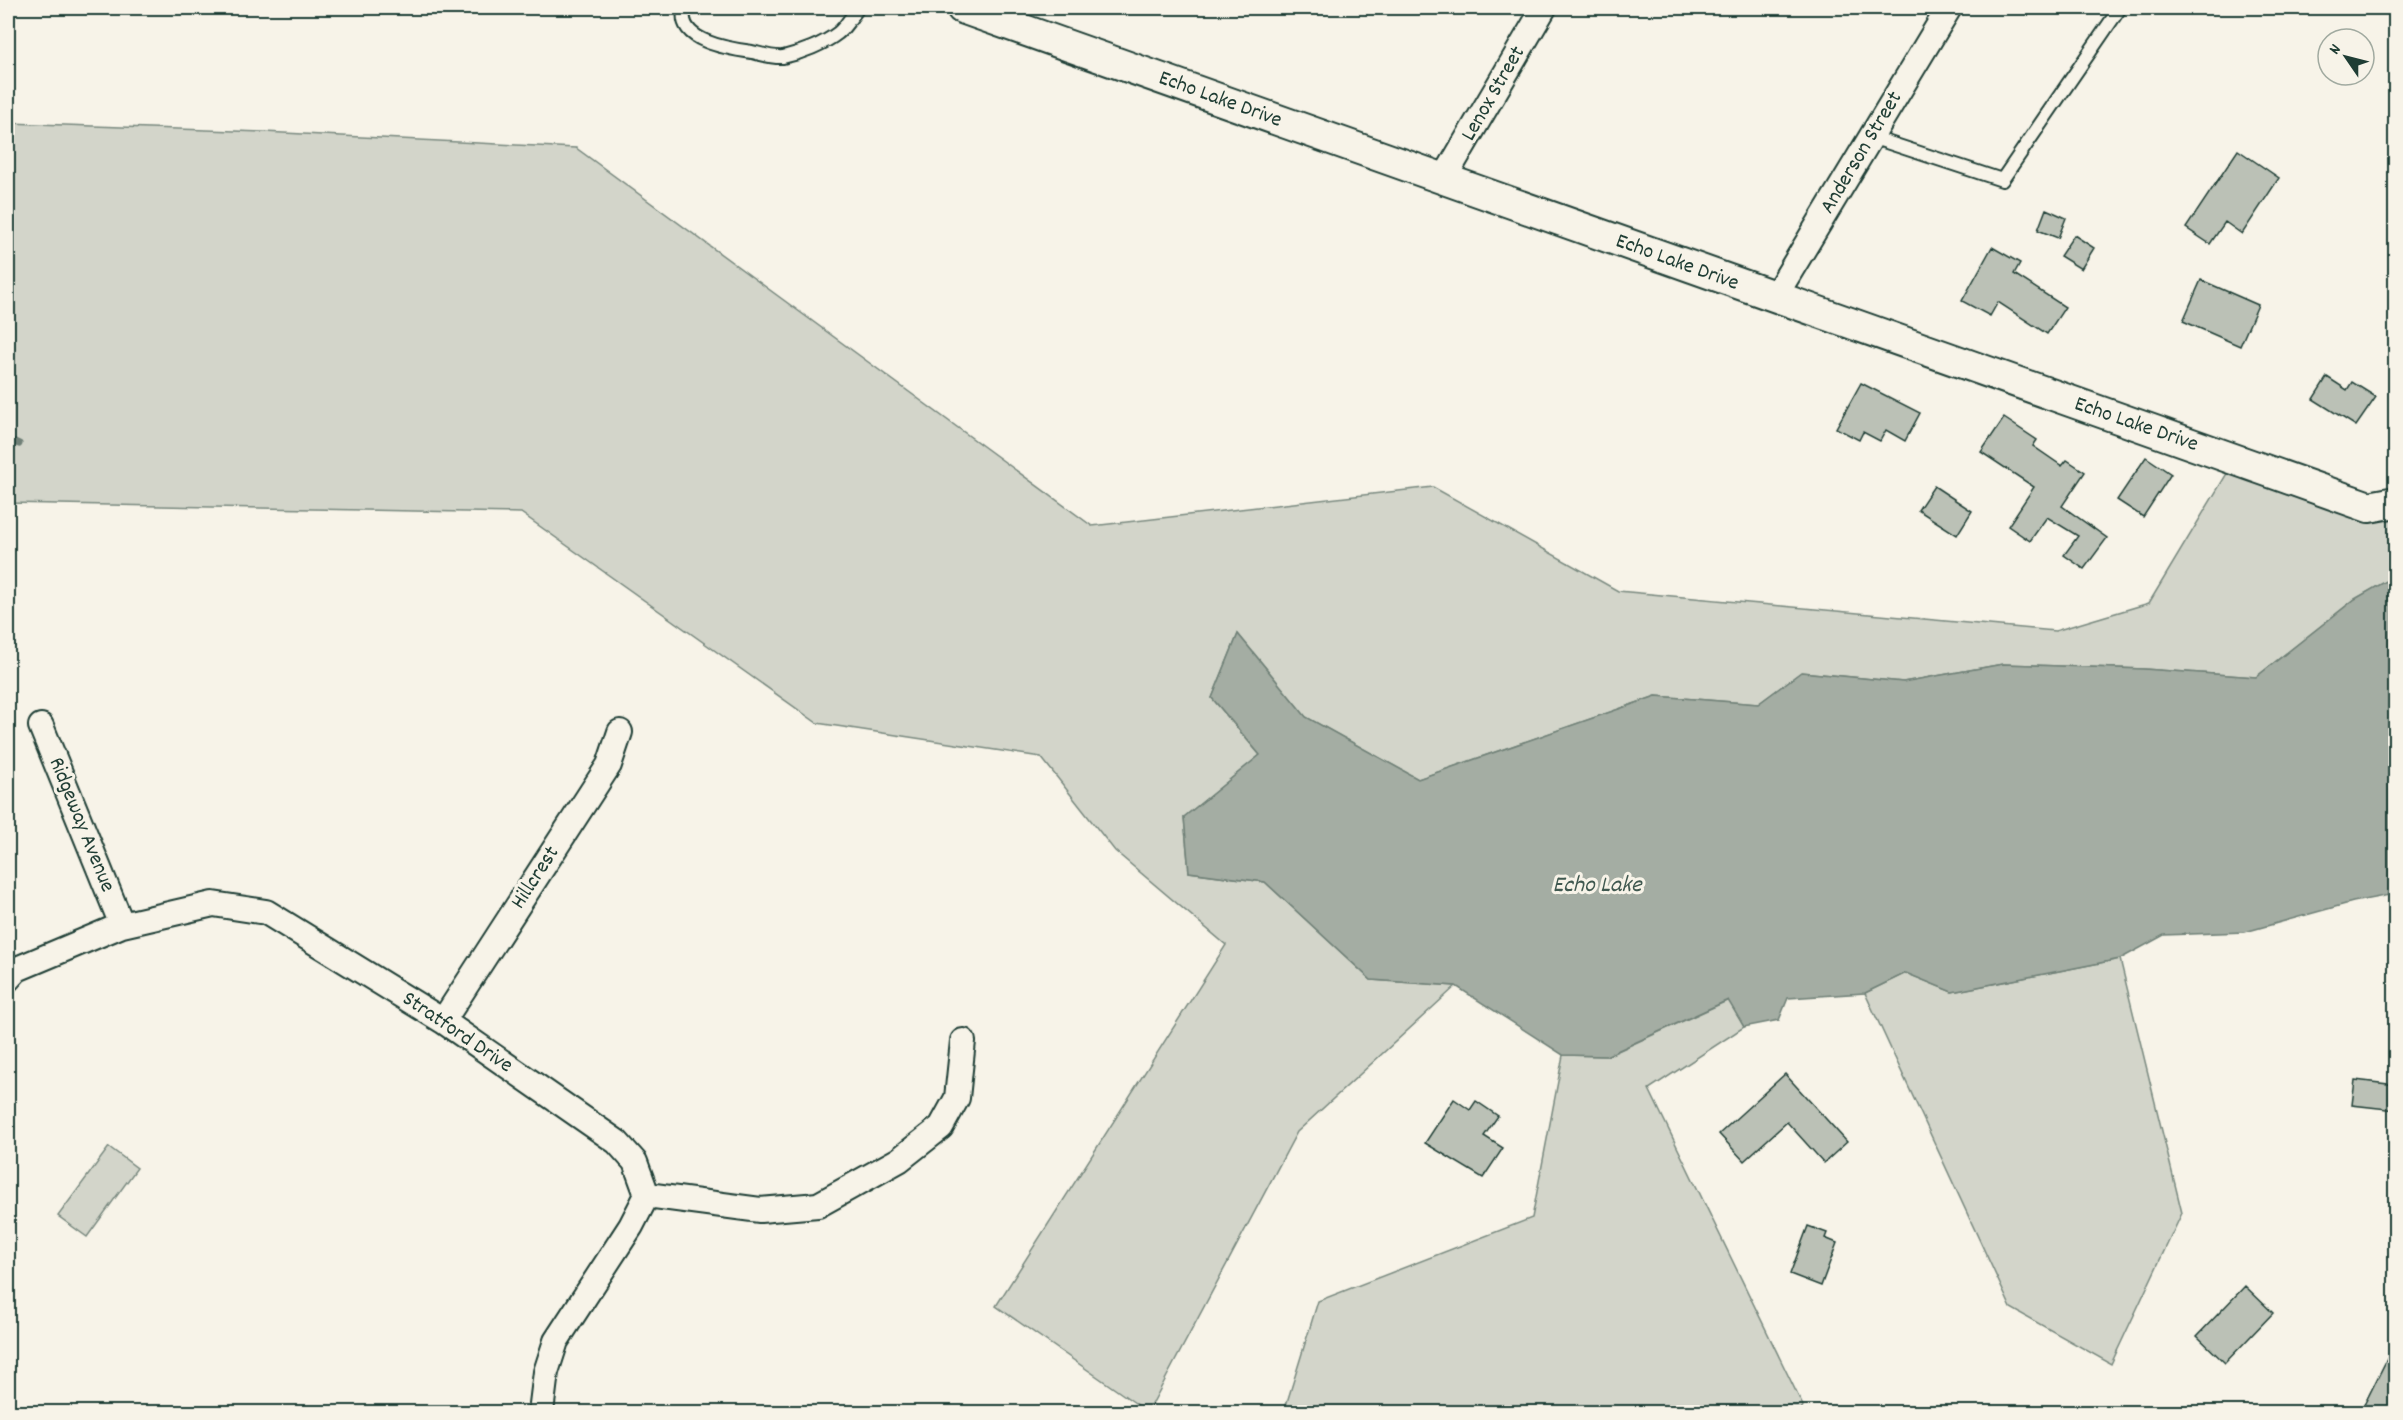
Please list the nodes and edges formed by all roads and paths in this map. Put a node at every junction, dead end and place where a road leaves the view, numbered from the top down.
1 (685, 8) edge
2 (858, 8) edge
3 (962, 8) edge
4 (1544, 8) edge
5 (1949, 8) edge
6 (2120, 8) edge
7 (1871, 137) junction
8 (1443, 180) junction
9 (1774, 298) junction
10 (2396, 502) edge
11 (41, 726) dead end
12 (620, 732) dead end
13 (122, 925) junction
14 (8, 979) edge
15 (443, 1021) junction
16 (963, 1041) dead end
17 (647, 1195) junction
18 (541, 1413) edge

1 - 2 lane
3 - 8 street, Echo Lake Drive
4 - 8 street, Lenox Street
5 - 7 street, Anderson Street
6 - 7 lane
7 - 9 street, Anderson Street
8 - 9 street, Echo Lake Drive
9 - 10 street, Echo Lake Drive
11 - 13 street, Ridgeway Avenue
12 - 15 street, Hillcrest
13 - 14 street, Stratford Drive
13 - 15 street, Stratford Drive
15 - 17 street, Stratford Drive
16 - 17 street
17 - 18 street

